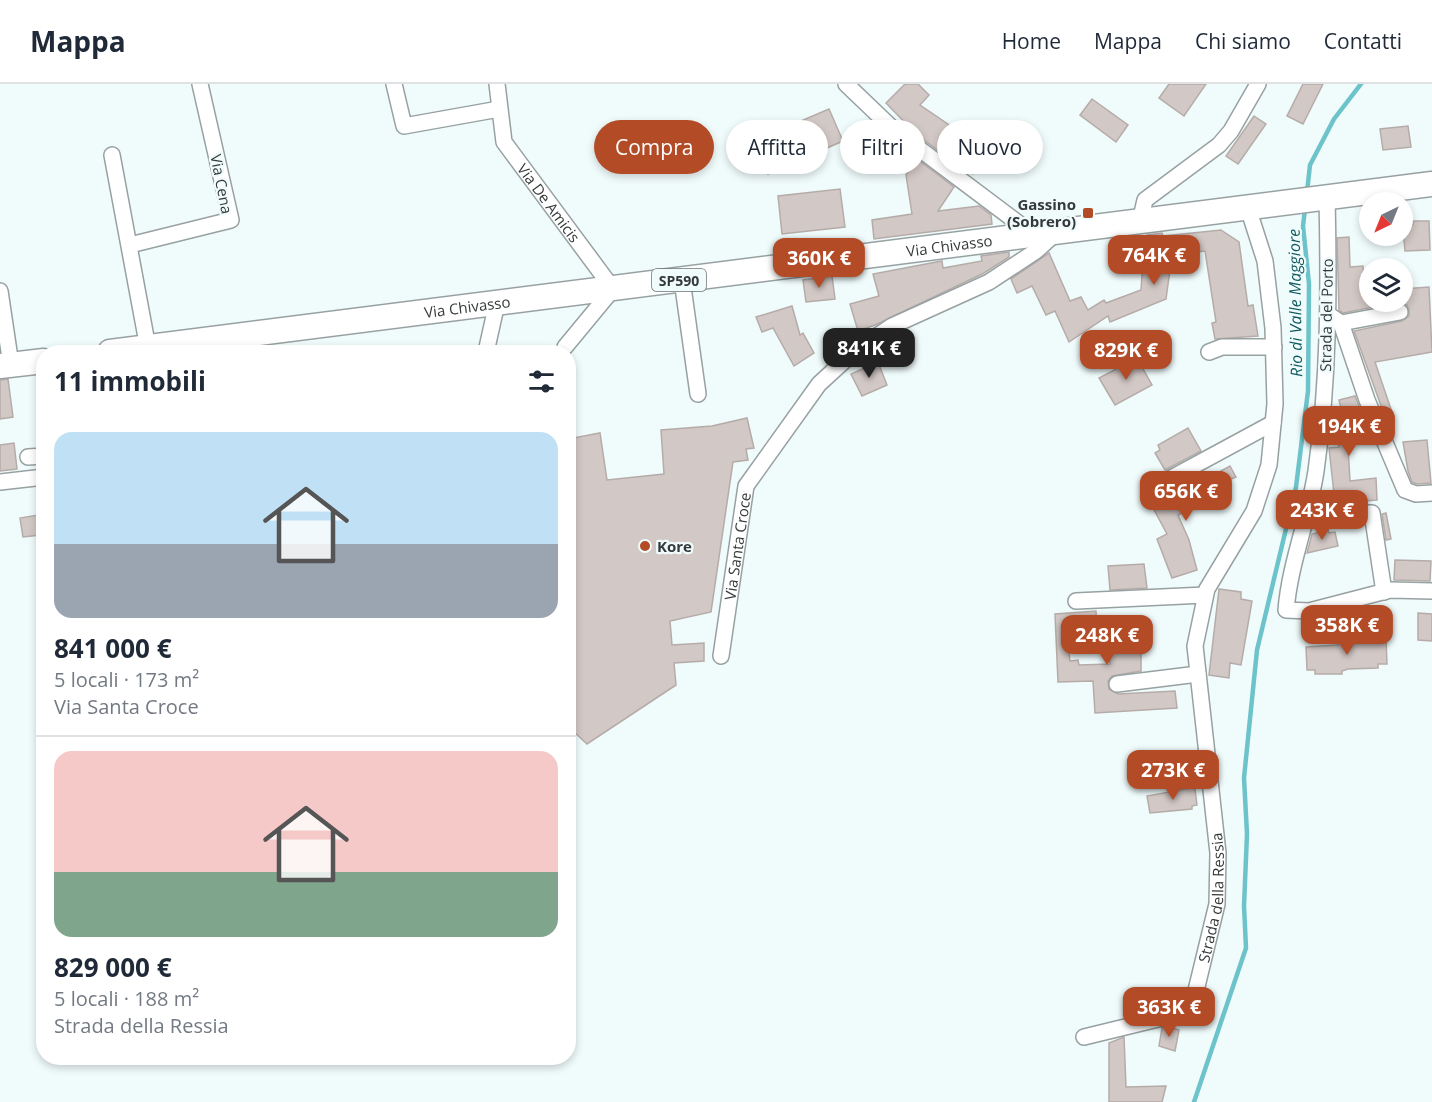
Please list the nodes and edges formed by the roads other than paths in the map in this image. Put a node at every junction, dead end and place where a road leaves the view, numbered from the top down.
1 (200, 84) edge
2 (394, 84) edge
3 (497, 84) edge
4 (846, 84) edge
5 (1258, 84) edge
6 (498, 109) junction
7 (112, 155) dead end
8 (1432, 184) edge
9 (1327, 197) junction
10 (1248, 208) junction
11 (1140, 222) junction
12 (1046, 234) junction
13 (130, 245) junction
14 (682, 280) junction
15 (613, 289) junction
16 (0, 291) edge
17 (497, 303) junction
18 (1400, 312) dead end
19 (1335, 319) junction
20 (147, 345) edge
21 (171, 345) edge
22 (488, 345) edge
23 (567, 345) edge
24 (1274, 347) junction
25 (1209, 352) dead end
26 (36, 362) edge
27 (5, 366) edge
28 (698, 394) dead end
29 (1273, 423) junction
30 (36, 478) edge
31 (0, 482) edge
32 (1162, 483) dead end
33 (1432, 493) edge
34 (1308, 513) junction
35 (1384, 591) junction
36 (1432, 591) edge
37 (1205, 595) junction
38 (1076, 601) dead end
39 (721, 656) dead end
40 (1198, 674) junction
41 (1117, 684) dead end
42 (1084, 1037) dead end

1 - 13 street, Via Cena
2 - 6 street
3 - 6 street, Via De Amicis
4 - 12 street
5 - 11 street
6 - 15 street, Via De Amicis
7 - 13 street
8 - 9 main road, Via Chivasso / SP590
9 - 10 main road, Via Chivasso / SP590
9 - 19 street, Strada del Porto
10 - 11 main road, Via Chivasso / SP590
10 - 24 street, Strada della Ressia
11 - 12 main road, Via Chivasso / SP590
12 - 14 main road, Via Chivasso / SP590
12 - 39 street, Via Santa Croce
13 - 20 street
14 - 15 main road, Via Chivasso / SP590
14 - 28 street
15 - 17 main road, Via Chivasso / SP590
15 - 23 street
16 - 27 street
17 - 21 main road, Via Chivasso / SP590
17 - 22 street
18 - 19 street
19 - 33 street
19 - 34 street, Strada del Porto
24 - 25 street
24 - 29 street, Strada della Ressia
26 - 27 main road
29 - 32 street
29 - 37 street, Strada della Ressia
30 - 31 street
34 - 35 street
34 - 35 street, Strada del Porto
35 - 36 street
37 - 38 street
37 - 40 street, Strada della Ressia
40 - 41 street
40 - 42 street, Strada della Ressia

